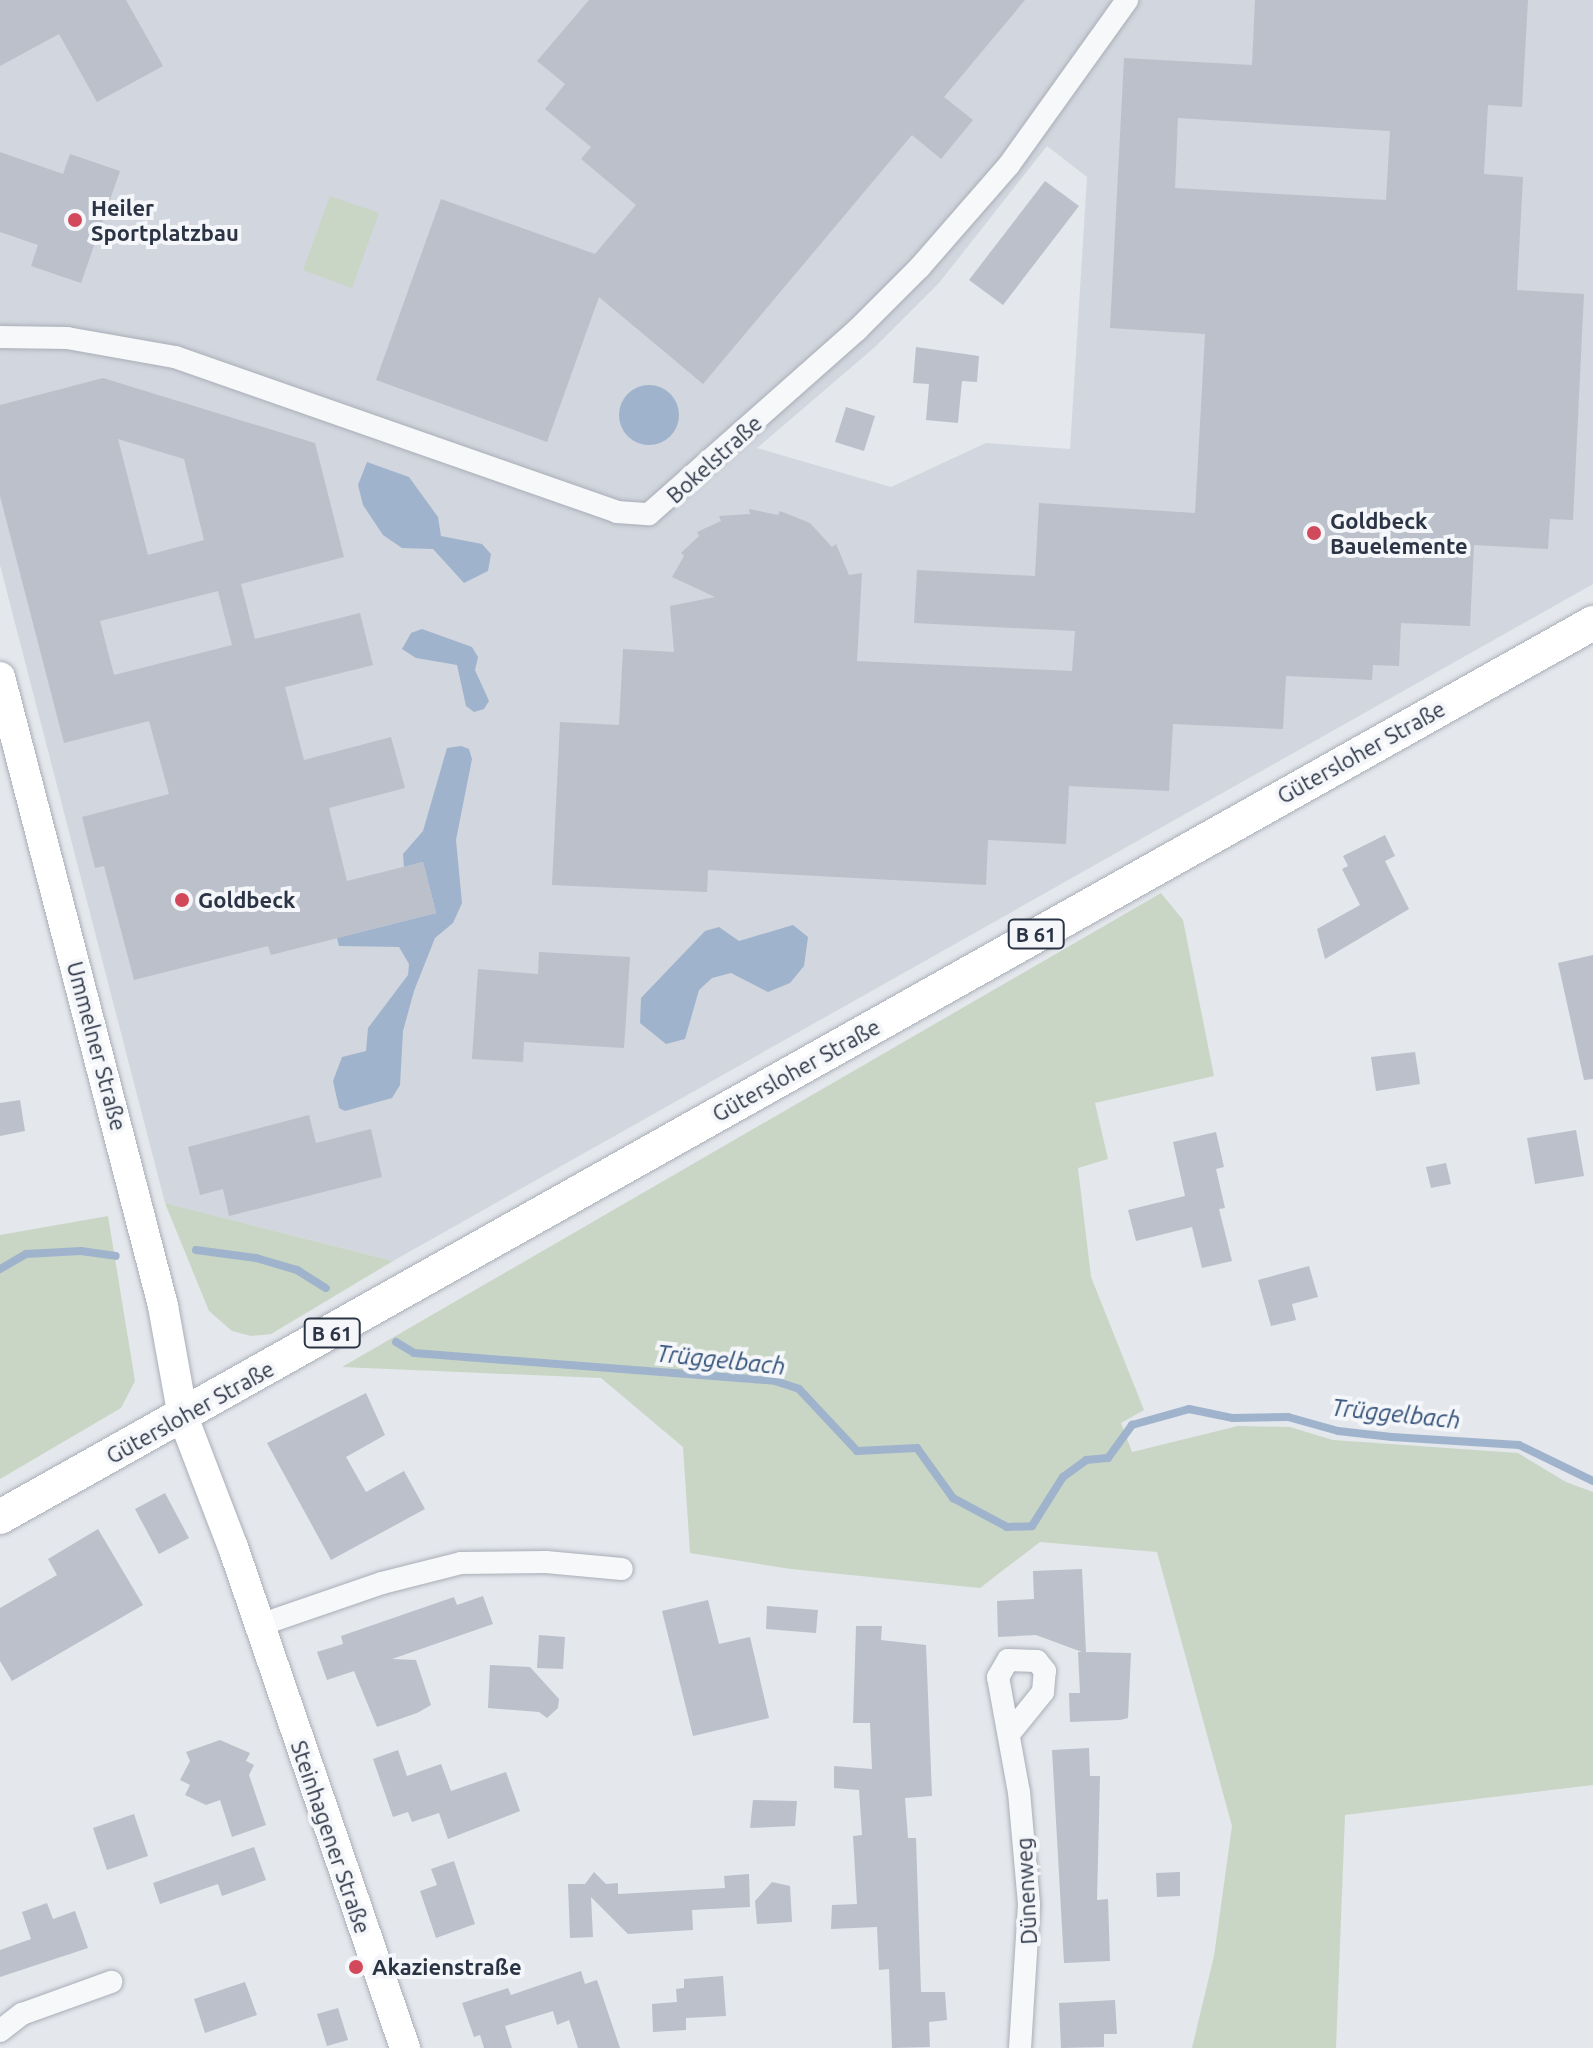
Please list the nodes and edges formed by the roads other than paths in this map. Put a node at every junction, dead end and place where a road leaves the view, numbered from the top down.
1 (1127, 0) edge
2 (0, 337) edge
3 (1593, 623) edge
4 (0, 677) edge
5 (183, 1417) junction
6 (0, 1517) edge
7 (622, 1569) dead end
8 (260, 1625) junction
9 (1009, 1734) dead end
10 (111, 1982) dead end
11 (0, 2031) edge
12 (405, 2048) edge
13 (1020, 2048) edge

1 - 2 street, Bokelstraße
3 - 5 main road, Gütersloher Straße / B 61
4 - 5 main road, Ummelner Straße
5 - 6 main road, Gütersloher Straße / B 61
5 - 8 main road, Steinhagener Straße
7 - 8 street
8 - 12 main road, Steinhagener Straße
9 - 13 street, Dünenweg
10 - 11 street

